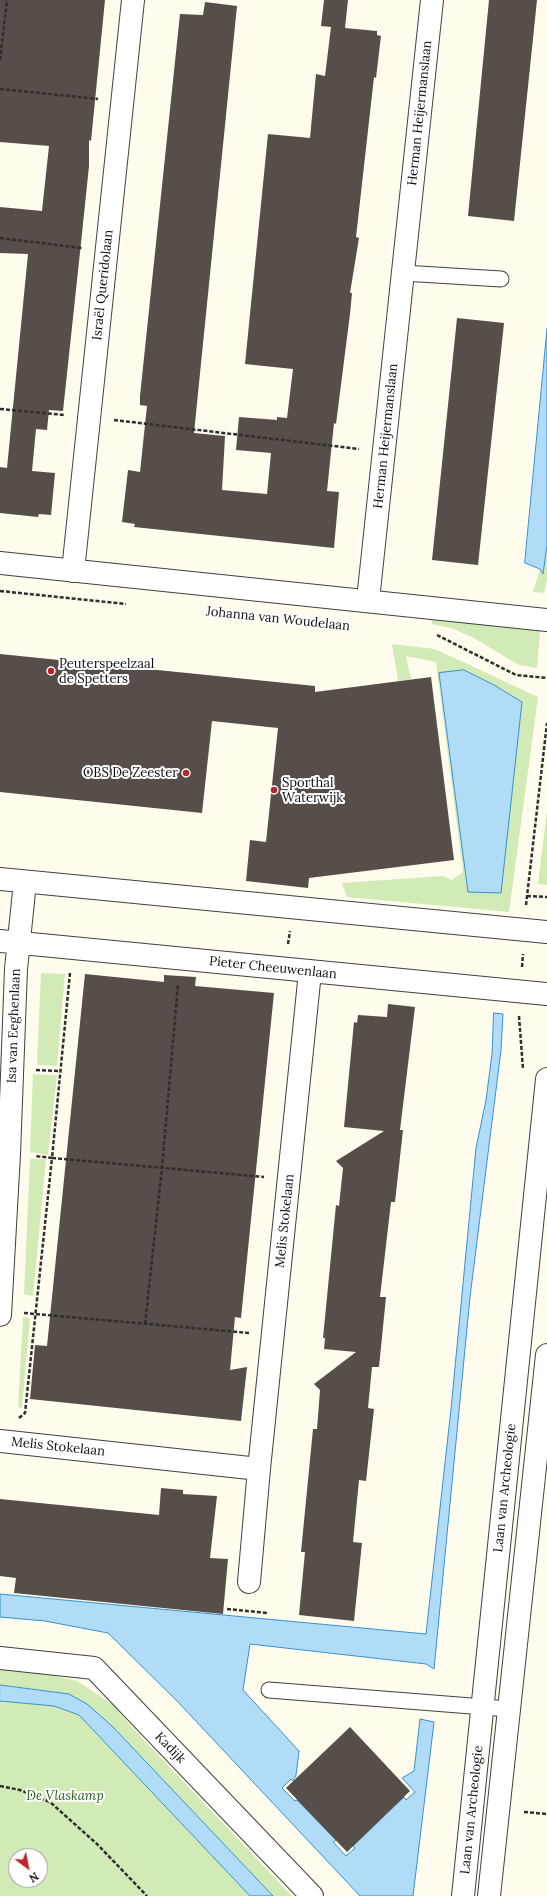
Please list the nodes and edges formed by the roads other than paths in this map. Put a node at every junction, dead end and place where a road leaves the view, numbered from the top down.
1 (133, 0) edge
2 (432, 0) edge
3 (403, 273) junction
4 (501, 279) dead end
5 (0, 563) edge
6 (74, 571) junction
7 (368, 600) junction
8 (547, 620) edge
9 (0, 880) edge
10 (25, 882) junction
11 (547, 932) edge
12 (10, 943) edge
13 (310, 972) junction
14 (547, 994) edge
15 (547, 1079) edge
16 (538, 1261) edge
17 (0, 1311) edge
18 (0, 1315) edge
19 (547, 1355) edge
20 (0, 1441) edge
21 (259, 1469) junction
22 (249, 1582) dead end
23 (0, 1658) edge
24 (269, 1690) dead end
25 (483, 1707) junction
26 (509, 1709) junction
27 (312, 1896) edge
28 (463, 1896) edge
29 (489, 1896) edge

1 - 6 street, Israël Queridolaan
2 - 3 street, Herman Heijermanslaan
3 - 4 lane
3 - 7 street, Herman Heijermanslaan
5 - 6 street
6 - 7 street
7 - 8 street
9 - 10 street
10 - 11 street
10 - 12 street, Isa van Eeghenlaan
12 - 13 street, Pieter Cheeuwenlaan
12 - 17 street, Isa van Eeghenlaan
13 - 14 street, Pieter Cheeuwenlaan
13 - 21 street, Melis Stokelaan
15 - 16 street, Laan van Archeologie
16 - 25 street, Laan van Archeologie
17 - 18 street, Isa van Eeghenlaan
19 - 26 street, Laan van Archeologie
20 - 21 street, Melis Stokelaan
21 - 22 street, Melis Stokelaan
23 - 27 street, Kadijk
24 - 25 lane
25 - 26 lane
25 - 28 street, Laan van Archeologie
26 - 29 street, Laan van Archeologie

